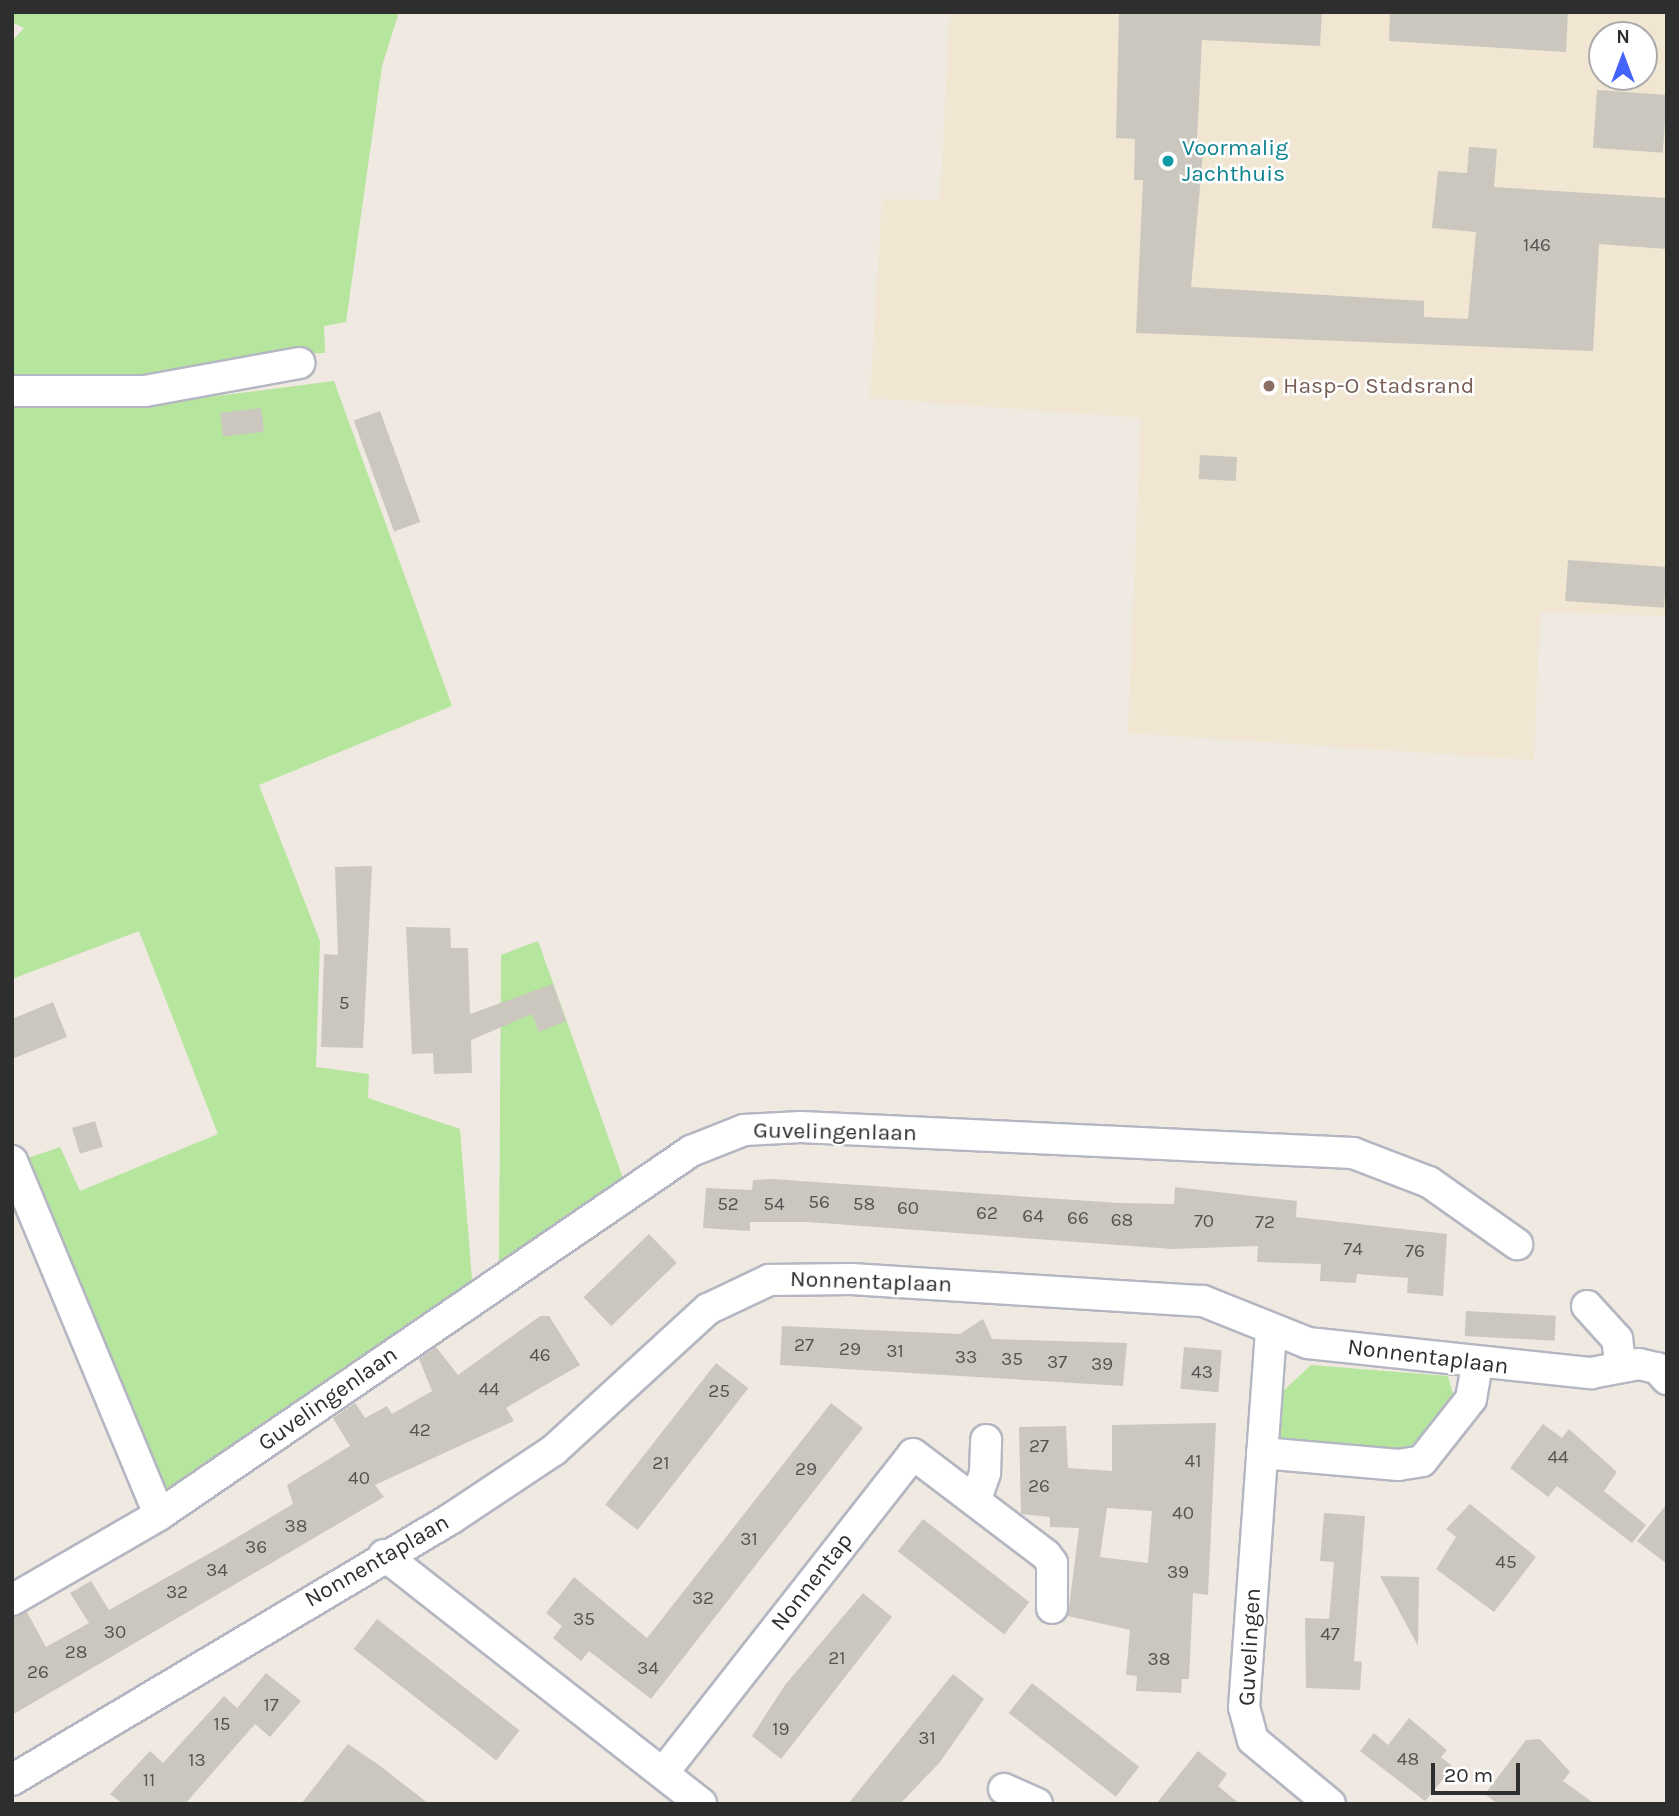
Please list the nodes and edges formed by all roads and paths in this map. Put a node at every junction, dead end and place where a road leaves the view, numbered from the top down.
1 (299, 363) dead end
2 (12, 391) edge
3 (12, 1161) edge
4 (1517, 1244) dead end
5 (1587, 1306) dead end
6 (1271, 1331) junction
7 (1477, 1364) junction
8 (1621, 1366) junction
9 (1667, 1379) edge
10 (986, 1440) dead end
11 (1262, 1453) junction
12 (976, 1499) junction
13 (159, 1516) junction
14 (384, 1555) junction
15 (12, 1600) edge
16 (1052, 1608) dead end
17 (663, 1773) junction
18 (12, 1780) edge
19 (1003, 1789) dead end
20 (701, 1804) edge
21 (1037, 1804) edge
22 (1329, 1804) edge

1 - 2 street
3 - 13 street
4 - 13 street, Guvelingenlaan
5 - 8 street
6 - 7 street, Nonnentaplaan
6 - 11 street, Guvelingen
6 - 14 street, Nonnentaplaan
7 - 8 street, Nonnentaplaan
7 - 11 street
8 - 9 street
10 - 12 street
11 - 22 street, Guvelingen
12 - 16 street, Nonnentap
12 - 17 street, Nonnentap
13 - 15 street, Guvelingenlaan
14 - 17 street
14 - 18 street, Nonnentaplaan
17 - 20 street
19 - 21 street

